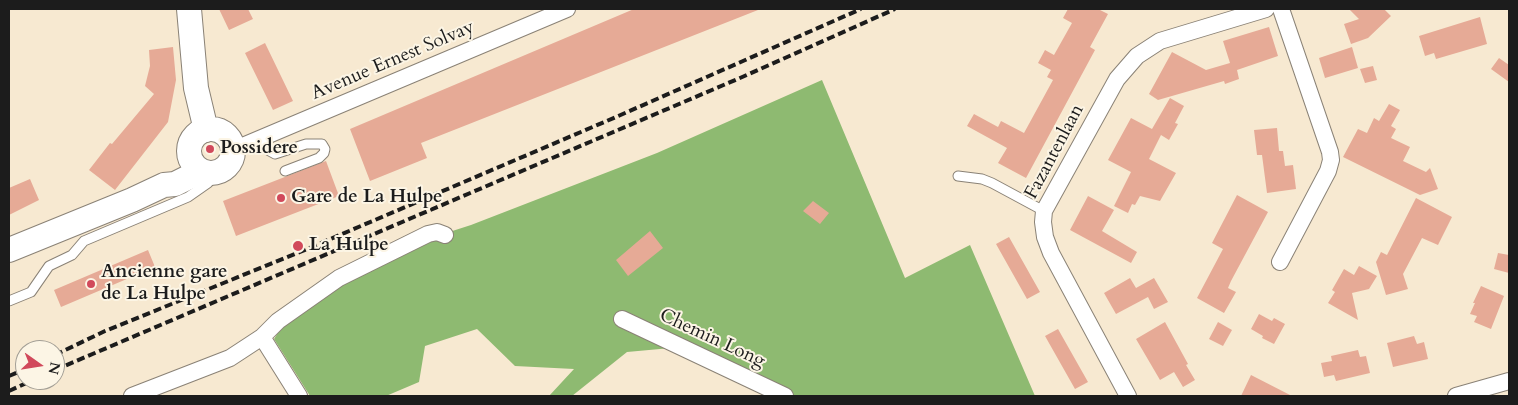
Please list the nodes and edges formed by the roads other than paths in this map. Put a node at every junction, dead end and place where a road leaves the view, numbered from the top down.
1 (189, 9) edge
2 (567, 9) edge
3 (1266, 9) edge
4 (1281, 9) edge
5 (206, 130) junction
6 (243, 146) junction
7 (202, 166) junction
8 (285, 172) dead end
9 (958, 176) dead end
10 (1044, 211) junction
11 (80, 232) junction
12 (445, 235) dead end
13 (9, 250) edge
14 (1280, 262) dead end
15 (9, 301) edge
16 (622, 319) dead end
17 (262, 336) junction
18 (1509, 381) edge
19 (132, 396) edge
20 (299, 396) edge
21 (785, 396) edge
22 (1128, 396) edge
23 (1456, 396) edge

1 - 5 main road
2 - 6 street, Avenue Ernest Solvay
3 - 10 street, Fazantenlaan
4 - 14 street
5 - 6 main road
5 - 7 main road
6 - 7 main road
6 - 8 lane
7 - 11 main road
7 - 11 lane
9 - 10 lane
10 - 22 street, Fazantenlaan
11 - 13 main road
11 - 15 lane
12 - 17 street
16 - 21 street, Chemin Long
17 - 19 street
17 - 20 street
18 - 23 street

